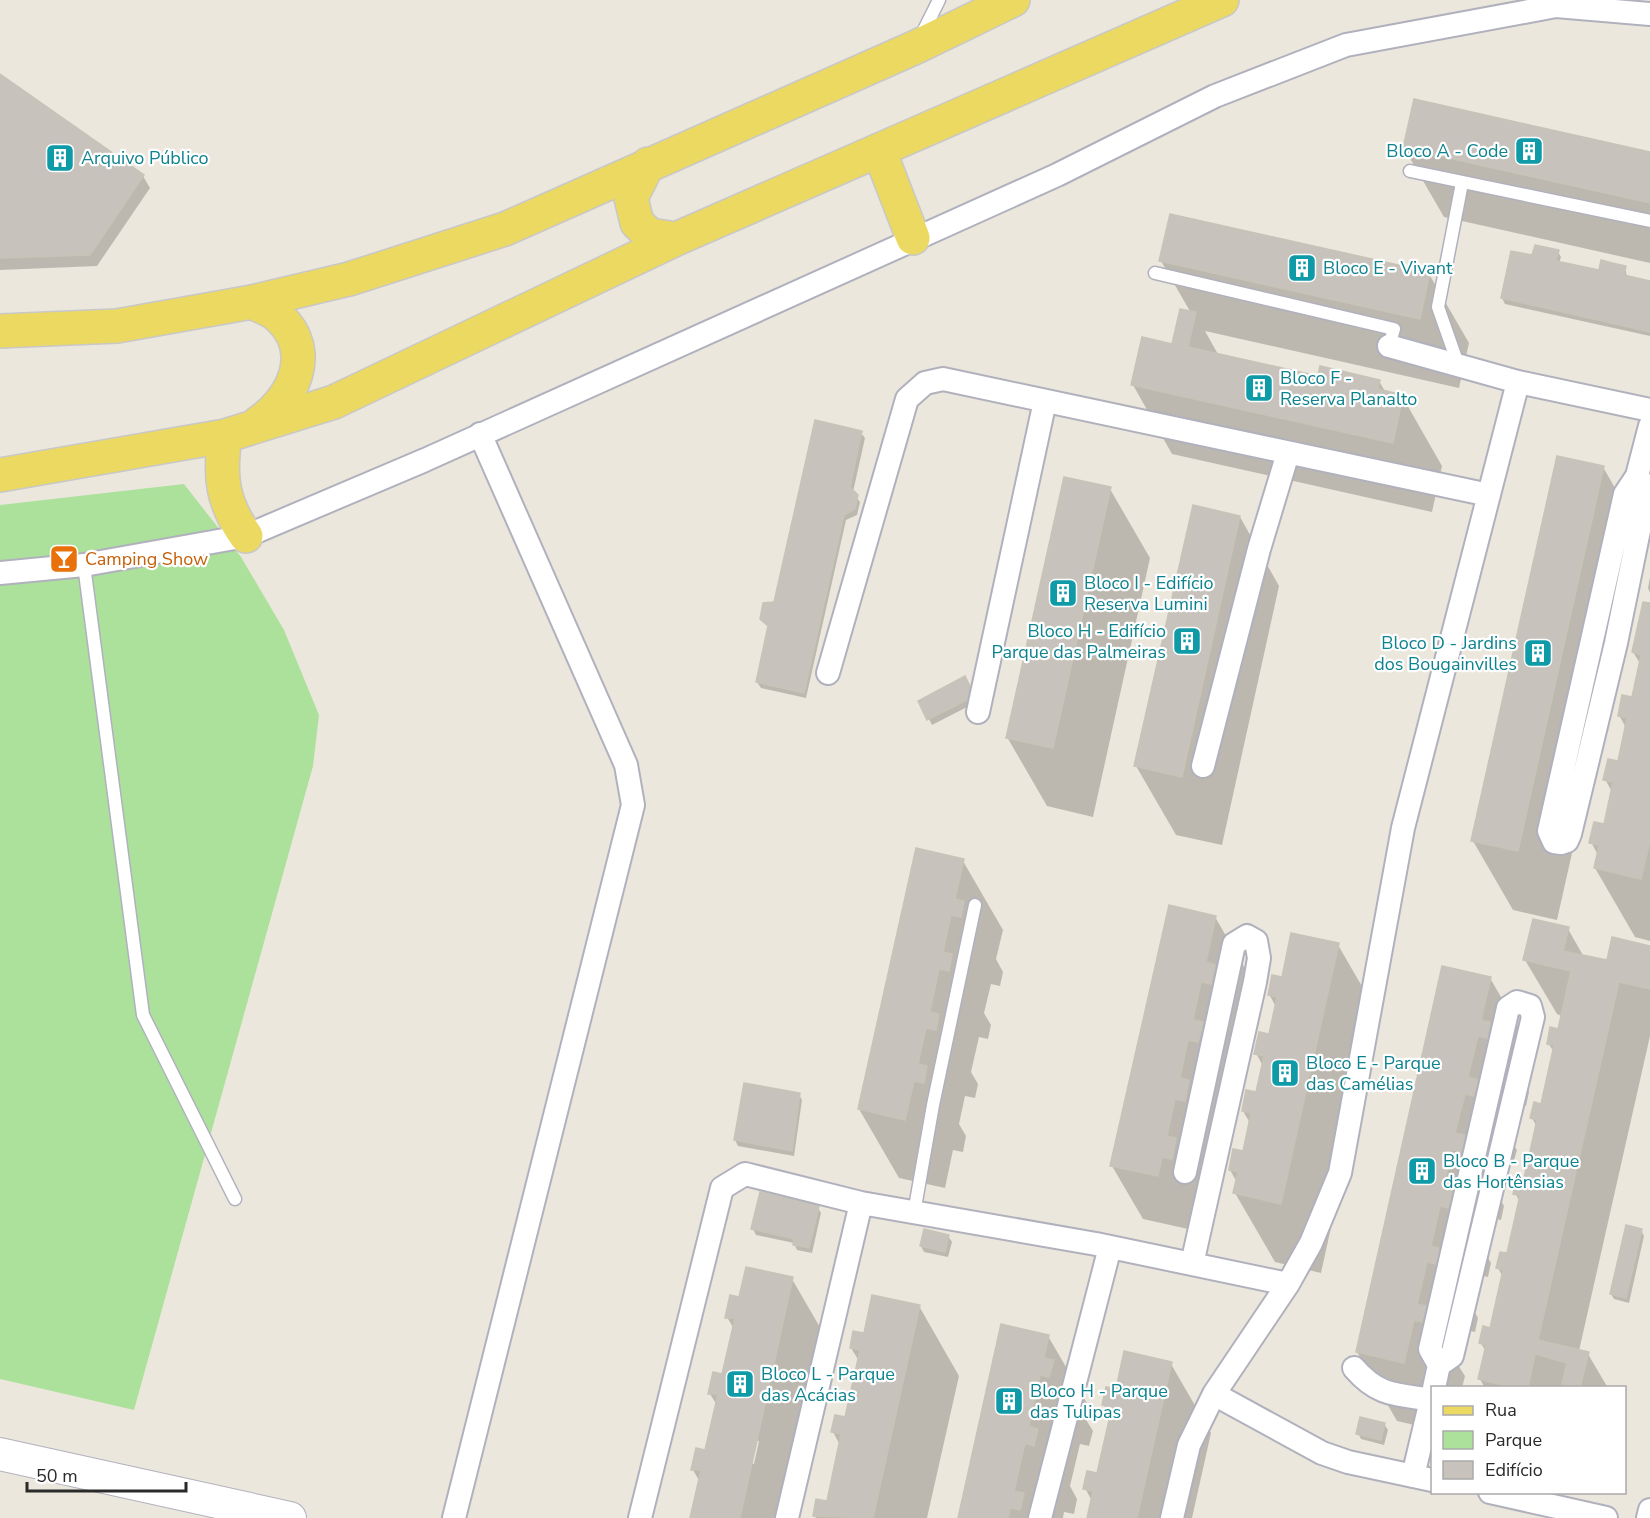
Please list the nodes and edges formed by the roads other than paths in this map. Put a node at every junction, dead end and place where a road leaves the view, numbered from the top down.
1 (939, 0) edge
2 (1013, 0) edge
3 (1222, 0) edge
4 (1650, 14) edge
5 (916, 47) junction
6 (879, 150) junction
7 (648, 164) junction
8 (1410, 171) dead end
9 (1462, 183) junction
10 (1650, 221) edge
11 (913, 238) junction
12 (675, 239) junction
13 (1155, 273) dead end
14 (252, 302) junction
15 (0, 331) edge
16 (1389, 346) joint
17 (1458, 364) junction
18 (1518, 382) junction
19 (1045, 401) junction
20 (1650, 410) edge
21 (1650, 426) edge
22 (236, 433) junction
23 (480, 434) junction
24 (1288, 453) junction
25 (3, 475) edge
26 (1637, 476) junction
27 (1489, 495) junction
28 (246, 536) junction
29 (84, 565) junction
30 (0, 573) edge
31 (828, 673) dead end
32 (978, 712) dead end
33 (1203, 766) dead end
34 (975, 905) dead end
35 (1185, 1172) dead end
36 (235, 1199) dead end
37 (861, 1203) junction
38 (914, 1213) junction
39 (1110, 1247) junction
40 (1192, 1264) junction
41 (1288, 1284) junction
42 (1439, 1365) junction
43 (1354, 1368) dead end
44 (1435, 1386) edge
45 (1214, 1394) junction
46 (1431, 1396) edge
47 (1431, 1412) edge
48 (0, 1454) edge
49 (1423, 1478) edge
50 (1499, 1494) edge
51 (1650, 1510) edge
52 (290, 1518) edge
53 (454, 1518) edge
54 (640, 1518) edge
55 (787, 1518) edge
56 (1040, 1518) edge
57 (1172, 1518) edge
58 (1606, 1518) edge
59 (1648, 1518) edge

1 - 5 lane
2 - 5 main road
3 - 6 main road
4 - 11 street
5 - 7 main road
6 - 11 main road
6 - 12 main road
7 - 12 main road
7 - 14 main road
8 - 9 lane
9 - 10 lane
9 - 17 lane
11 - 23 street
12 - 22 main road
13 - 16 lane
14 - 15 main road
14 - 22 main road
16 - 17 street
17 - 18 street
18 - 20 street
18 - 27 street
19 - 24 street
19 - 31 street
19 - 32 street
21 - 26 street
22 - 25 main road
22 - 28 main road
23 - 28 street
23 - 53 street
24 - 27 street
24 - 33 street
26 - 26 street
27 - 41 street
28 - 29 street
29 - 30 street
29 - 36 lane
34 - 38 lane
35 - 40 street
37 - 38 street
37 - 54 street
37 - 55 street
38 - 39 street
39 - 40 street
39 - 56 street
40 - 41 street
41 - 45 street
42 - 42 street
42 - 44 street
43 - 46 street
45 - 49 street
45 - 57 street
47 - 49 street
48 - 52 main road
50 - 58 street
51 - 59 street

